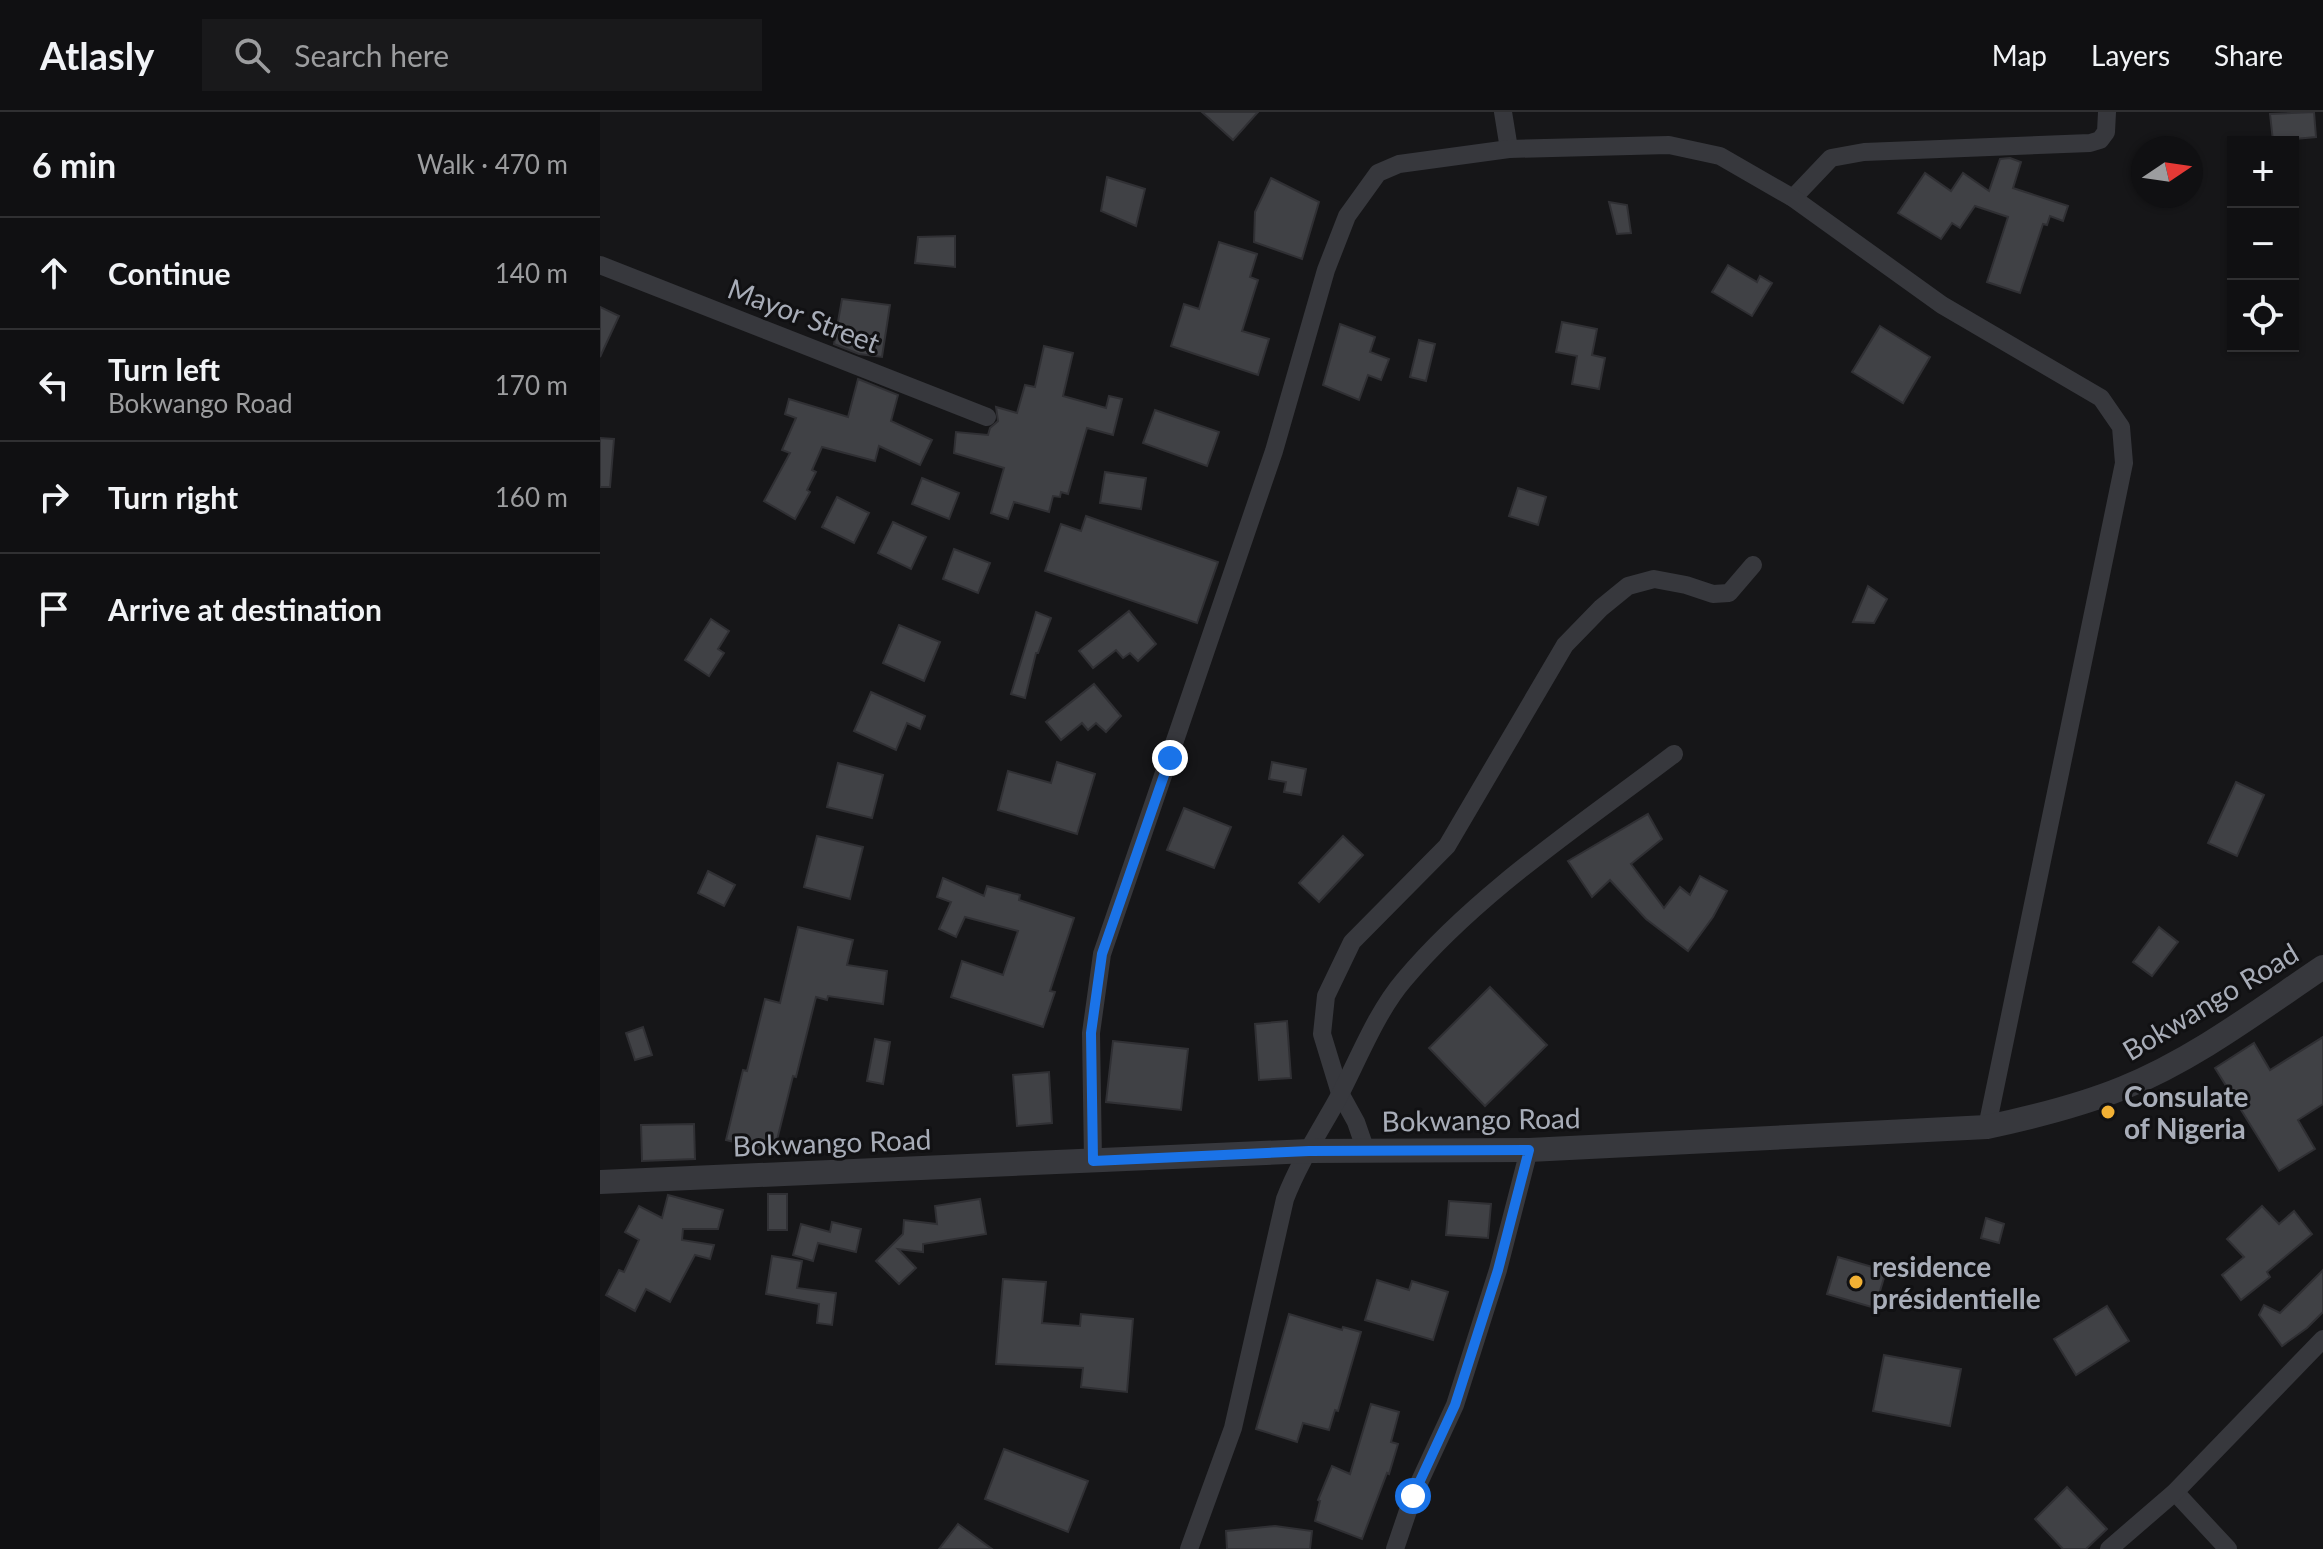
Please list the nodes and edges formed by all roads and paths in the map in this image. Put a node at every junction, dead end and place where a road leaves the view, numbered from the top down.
1 (1503, 112) edge
2 (2107, 112) edge
3 (1509, 149) junction
4 (1793, 198) junction
5 (600, 265) edge
6 (987, 417) dead end
7 (1753, 565) dead end
8 (1674, 754) dead end
9 (2323, 967) edge
10 (1340, 1093) junction
11 (1987, 1127) junction
12 (1529, 1150) junction
13 (1309, 1151) junction
14 (1366, 1151) junction
15 (1093, 1161) junction
16 (600, 1182) edge
17 (2323, 1339) edge
18 (2175, 1492) junction
19 (1189, 1549) edge
20 (1395, 1549) edge
21 (2109, 1549) edge
22 (2228, 1549) edge

1 - 3 street
2 - 4 street
3 - 4 street
3 - 15 street
4 - 11 street
5 - 6 street, Mayor Street
7 - 10 street
8 - 10 street
9 - 11 street, Bokwango Road
10 - 13 street
10 - 14 street
11 - 12 street, Bokwango Road
12 - 14 street, Bokwango Road
12 - 20 street
13 - 14 street, Bokwango Road
13 - 15 street, Bokwango Road
13 - 19 street
15 - 16 street, Bokwango Road
17 - 18 street
18 - 21 street
18 - 22 street

